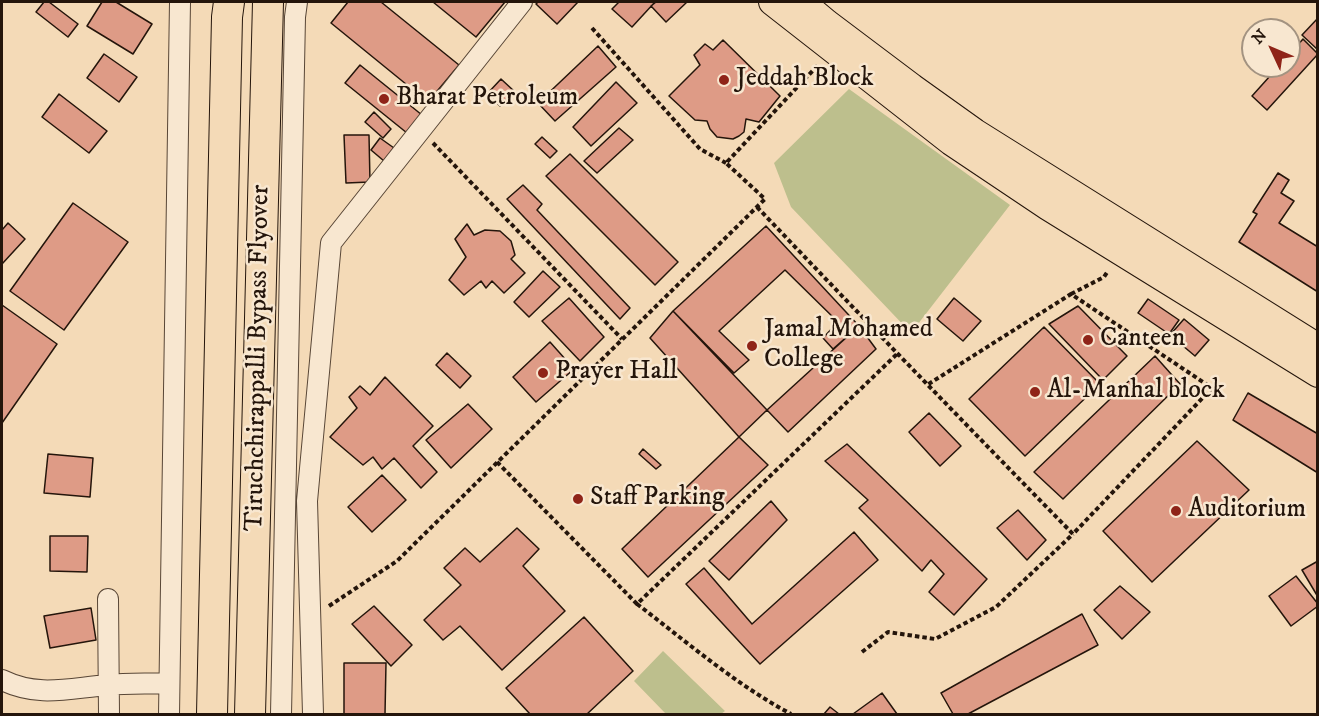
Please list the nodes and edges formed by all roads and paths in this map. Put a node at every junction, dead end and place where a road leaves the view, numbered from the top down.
1 (180, 2) edge
2 (229, 2) edge
3 (268, 2) edge
4 (297, 2) edge
5 (522, 2) edge
6 (772, 2) edge
7 (802, 2) edge
8 (592, 28) dead end
9 (825, 36) junction
10 (421, 130) junction
11 (726, 163) junction
12 (757, 207) junction
13 (1120, 252) junction
14 (1071, 294) junction
15 (622, 339) junction
16 (1317, 347) edge
17 (897, 354) junction
18 (1317, 374) edge
19 (927, 385) junction
20 (497, 462) junction
21 (1073, 534) junction
22 (108, 599) dead end
23 (637, 604) junction
24 (311, 618) junction
25 (862, 652) dead end
26 (2, 680) edge
27 (169, 683) junction
28 (110, 684) junction
29 (109, 714) edge
30 (169, 714) edge
31 (212, 714) edge
32 (250, 714) edge
33 (281, 714) edge
34 (313, 714) edge
35 (791, 714) edge

1 - 27 street
2 - 31 highway, Tiruchchirappalli Bypass Flyover
3 - 32 highway, Tiruchchirappalli Bypass Flyover
4 - 33 street
5 - 10 street
6 - 9 main road
7 - 9 main road
8 - 11 path
9 - 11 path
9 - 13 main road
9 - 16 main road
10 - 15 path
10 - 24 street
11 - 12 path
12 - 15 path
12 - 17 path
13 - 14 path
13 - 18 main road
14 - 19 path
14 - 21 path
15 - 20 path
17 - 19 path
17 - 23 path
19 - 21 path
20 - 23 path
20 - 24 path
21 - 25 path
22 - 28 street
23 - 35 path
24 - 34 street
26 - 28 street
27 - 28 street
27 - 30 street
28 - 29 street

